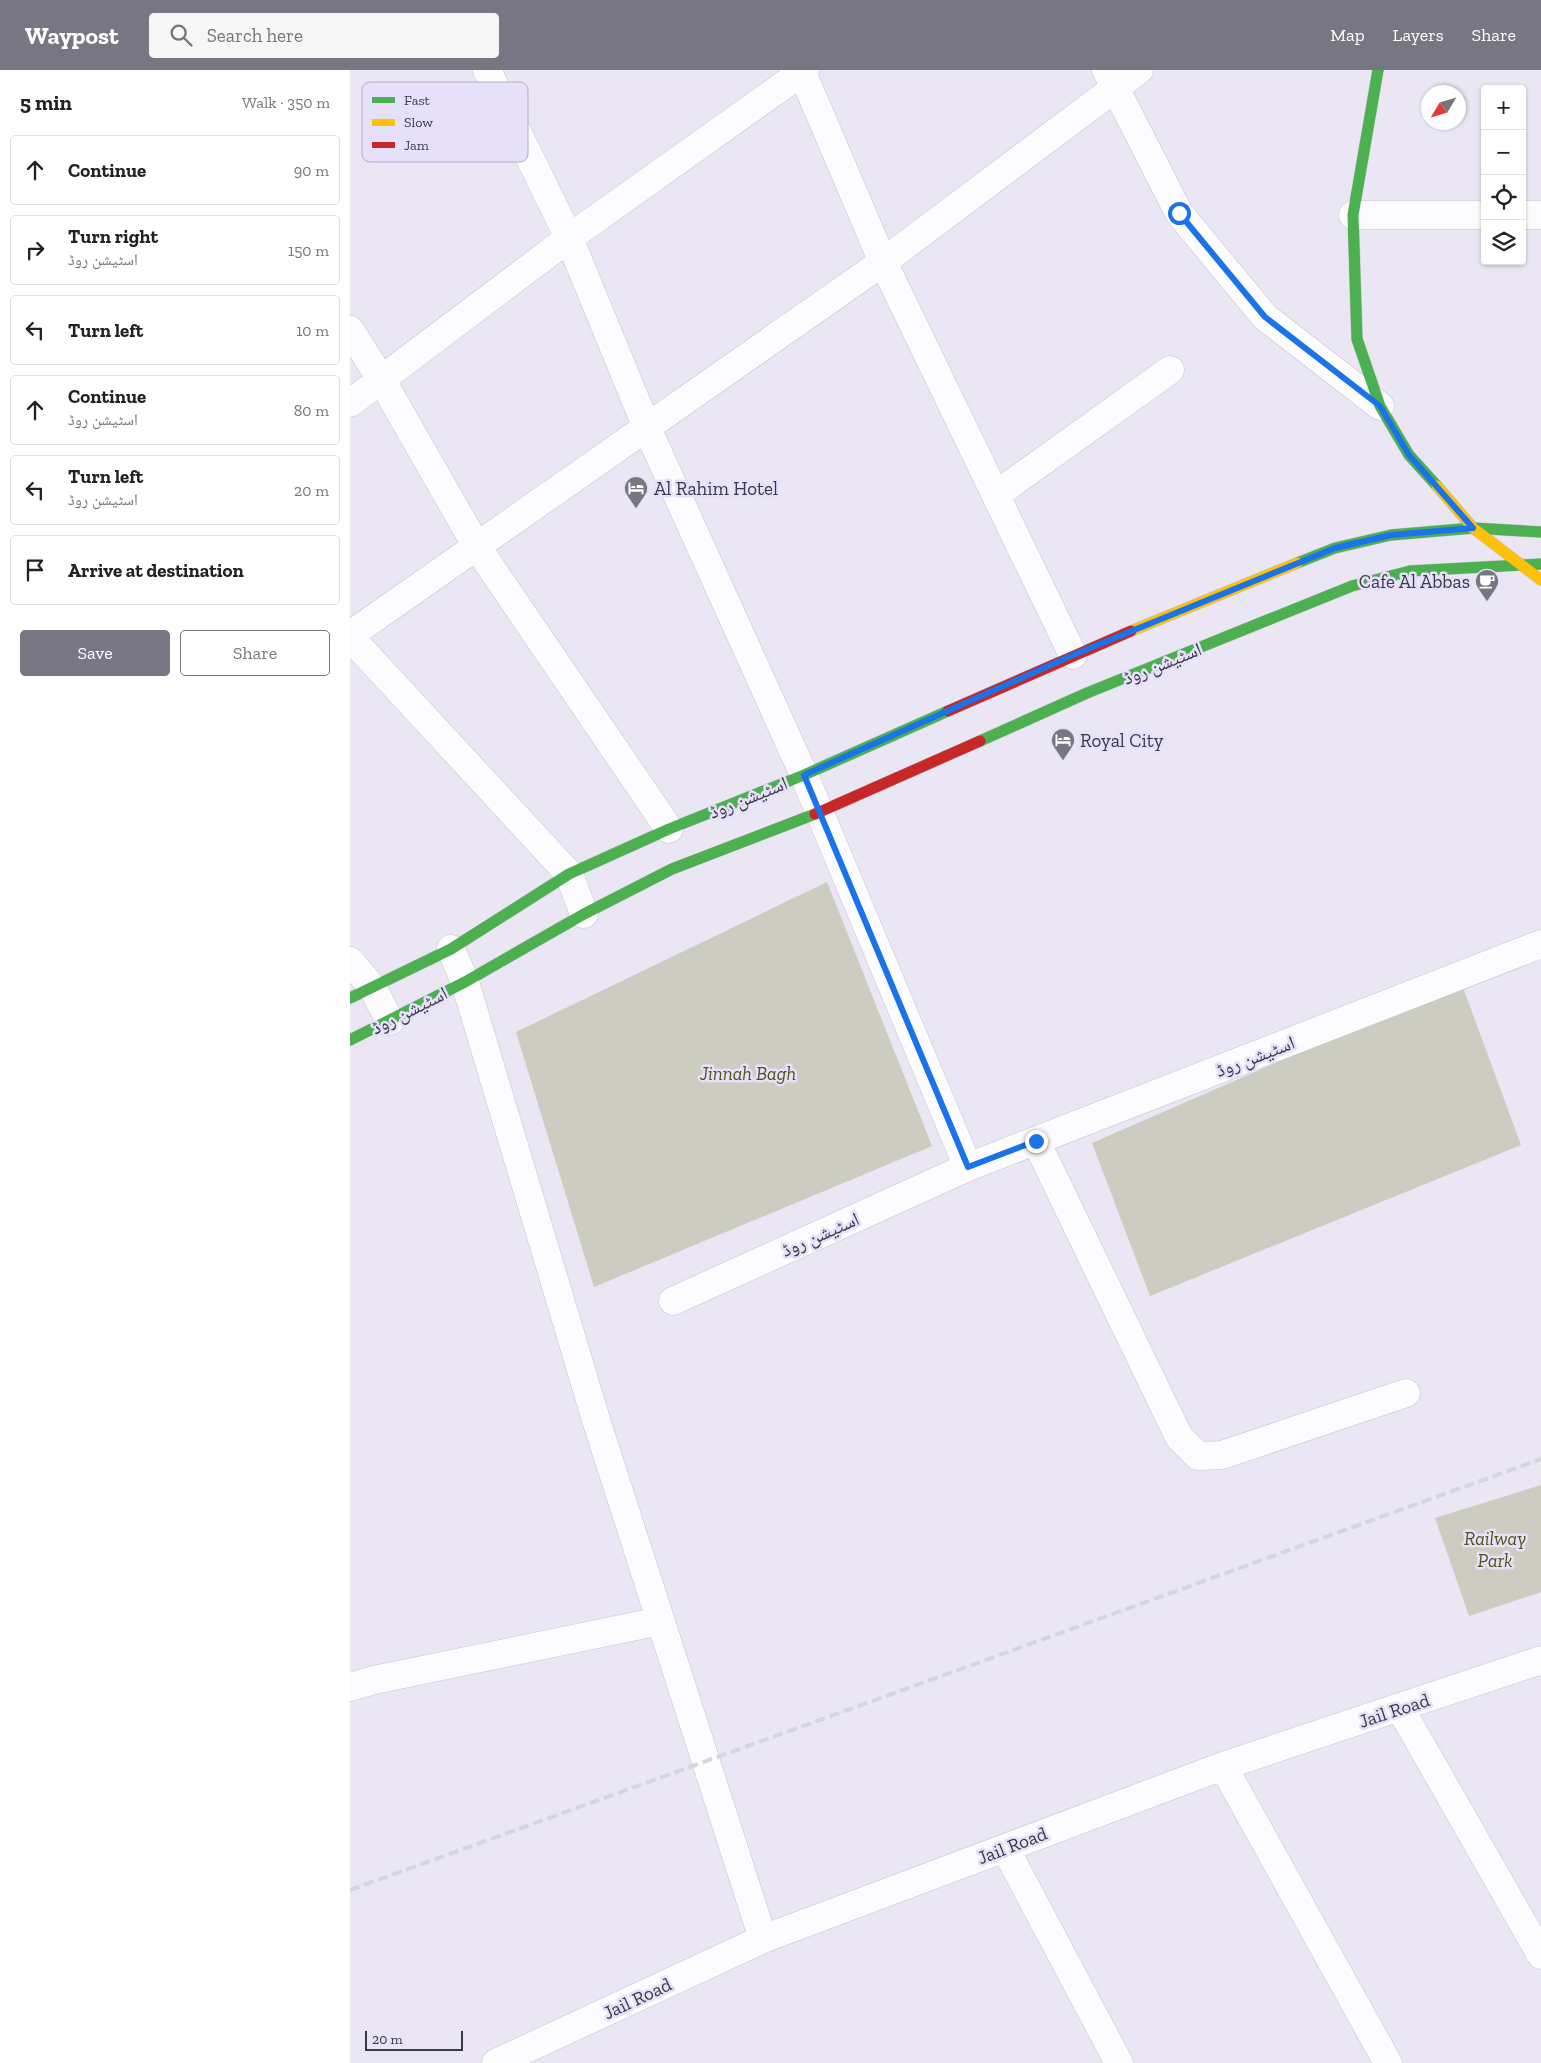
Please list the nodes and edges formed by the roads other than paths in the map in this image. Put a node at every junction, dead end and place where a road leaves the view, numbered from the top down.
1 (487, 70) edge
2 (1138, 70) edge
3 (1378, 70) edge
4 (803, 71) edge
5 (1110, 79) edge
6 (493, 82) edge
7 (528, 154) edge
8 (1353, 215) junction
9 (1481, 215) edge
10 (1526, 215) edge
11 (1541, 215) edge
12 (569, 238) junction
13 (883, 262) junction
14 (350, 330) edge
15 (1170, 370) dead end
16 (381, 379) junction
17 (350, 403) edge
18 (1380, 406) junction
19 (647, 428) junction
20 (996, 494) junction
21 (1473, 528) junction
22 (1541, 532) edge
23 (477, 547) junction
24 (1520, 564) junction
25 (1541, 564) edge
26 (1541, 580) edge
27 (350, 636) edge
28 (1073, 655) junction
29 (804, 775) junction
30 (819, 812) junction
31 (668, 829) junction
32 (569, 874) junction
33 (584, 914) junction
34 (1541, 944) edge
35 (451, 949) junction
36 (350, 961) edge
37 (465, 982) junction
38 (361, 992) edge
39 (390, 1021) junction
40 (350, 1040) edge
41 (1036, 1141) junction
42 (968, 1167) junction
43 (673, 1301) dead end
44 (1406, 1393) dead end
45 (660, 1621) junction
46 (1541, 1660) edge
47 (350, 1686) edge
48 (1400, 1708) junction
49 (1223, 1766) junction
50 (1005, 1848) junction
51 (763, 1939) junction
52 (1541, 1955) edge
53 (508, 2060) edge
54 (1119, 2063) edge
55 (1388, 2063) edge

1 - 6 street
2 - 5 street
3 - 8 main road
4 - 12 street
4 - 13 street
5 - 13 street
5 - 18 street
7 - 12 street
8 - 9 street
8 - 18 main road
10 - 11 street
12 - 16 street
12 - 19 street
13 - 19 street
13 - 20 street
14 - 16 street
15 - 20 street
16 - 17 street
16 - 23 street
18 - 21 main road
19 - 23 street
19 - 29 street
20 - 28 street
21 - 22 main road, اسٹیشن روڈ
21 - 24 main road
21 - 28 main road, اسٹیشن روڈ
23 - 27 street
23 - 31 street
24 - 25 main road, اسٹیشن روڈ
24 - 26 main road
24 - 30 main road, اسٹیشن روڈ
27 - 32 street
28 - 29 main road, اسٹیشن روڈ
29 - 30 street
29 - 31 main road, اسٹیشن روڈ
30 - 33 main road, اسٹیشن روڈ
30 - 42 street
31 - 32 main road, اسٹیشن روڈ
32 - 33 street
32 - 35 main road, اسٹیشن روڈ
33 - 37 main road, اسٹیشن روڈ
34 - 41 street, اسٹیشن روڈ
35 - 37 street
35 - 38 main road, اسٹیشن روڈ
36 - 38 street
37 - 39 main road, اسٹیشن روڈ
37 - 45 street
38 - 39 street
39 - 40 main road, اسٹیشن روڈ
41 - 42 street, اسٹیشن روڈ
41 - 44 street
42 - 43 street, اسٹیشن روڈ
45 - 47 street
45 - 51 street
46 - 48 street, Jail Road
48 - 49 street, Jail Road
48 - 52 street
49 - 50 street, Jail Road
49 - 55 street
50 - 51 street, Jail Road
50 - 54 street
51 - 53 street, Jail Road

